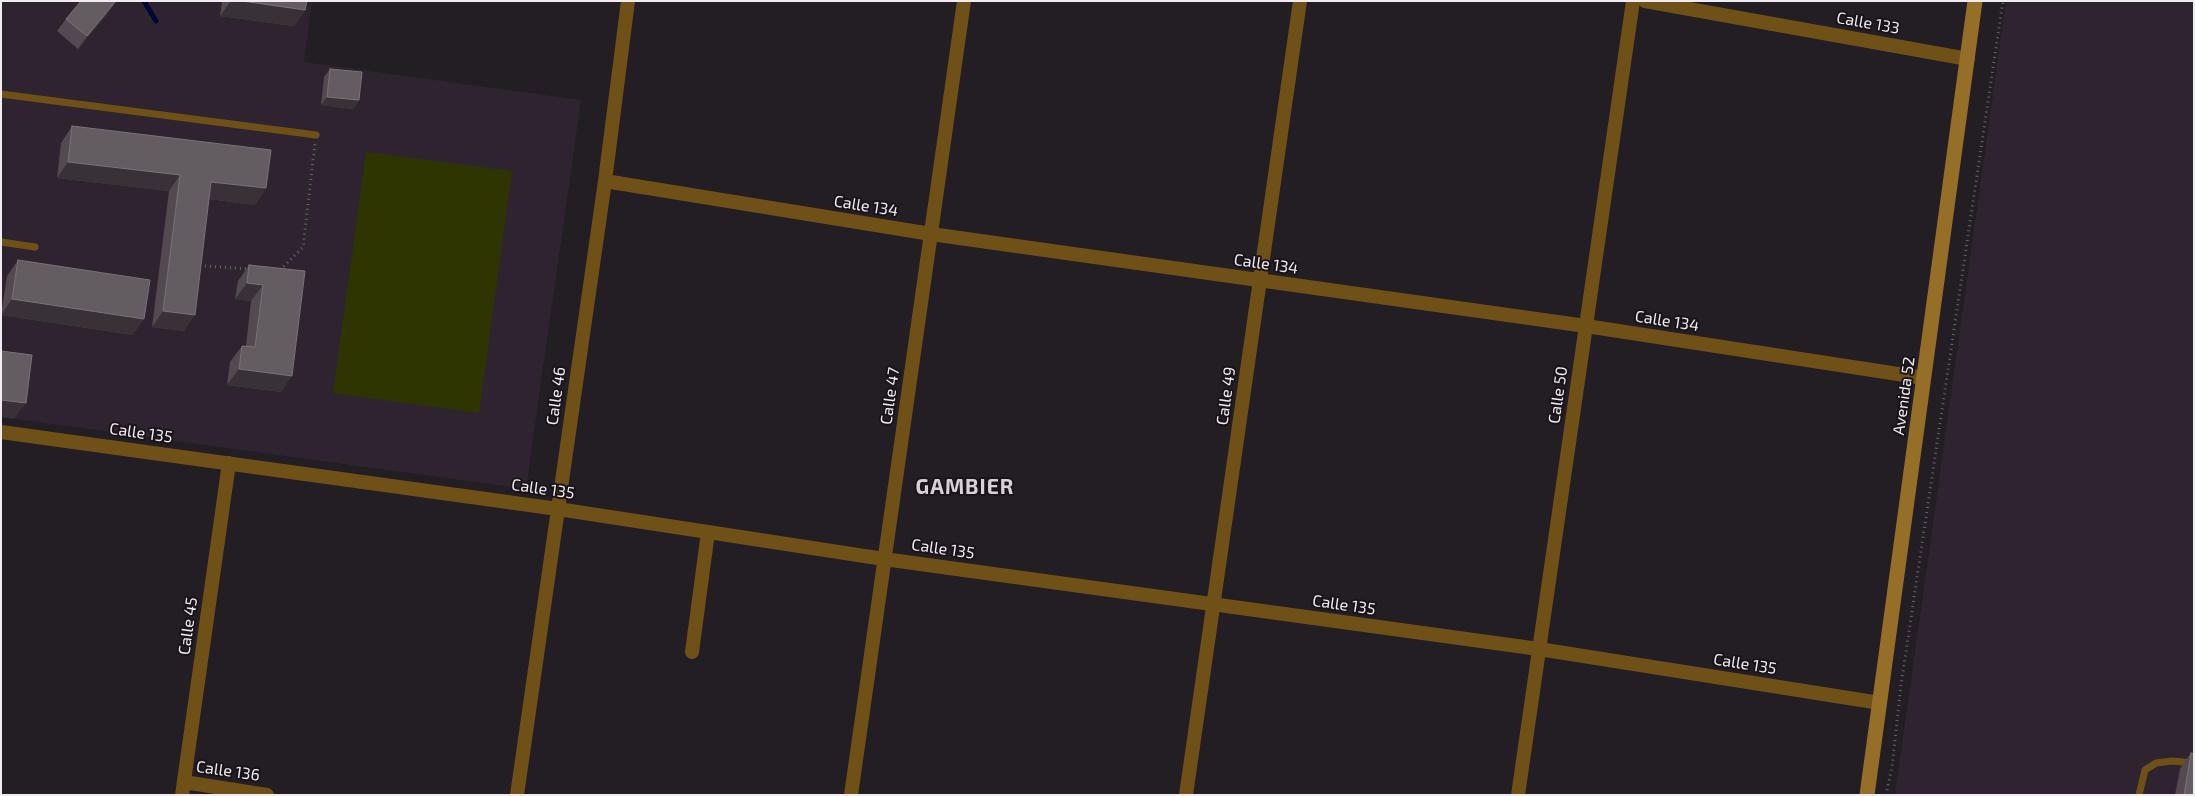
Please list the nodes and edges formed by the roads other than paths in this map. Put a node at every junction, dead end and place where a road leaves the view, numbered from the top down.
1 (628, 1) edge
2 (964, 1) edge
3 (1300, 1) edge
4 (1633, 1) edge
5 (1645, 1) edge
6 (1976, 1) edge
7 (1968, 59) junction
8 (1, 94) edge
9 (316, 135) road end
10 (605, 181) junction
11 (931, 234) junction
12 (1, 242) edge
13 (36, 247) dead end
14 (1260, 281) junction
15 (1586, 326) junction
16 (1924, 378) junction
17 (1, 432) edge
18 (229, 463) junction
19 (558, 509) junction
20 (708, 532) junction
21 (884, 559) junction
22 (1214, 605) junction
23 (1539, 649) junction
24 (692, 652) dead end
25 (1880, 704) junction
26 (2194, 764) edge
27 (183, 789) edge
28 (267, 795) edge
29 (517, 795) edge
30 (851, 795) edge
31 (1186, 795) edge
32 (1518, 795) edge
33 (1866, 795) edge
34 (2139, 795) edge

1 - 10 street, Calle 46
2 - 11 street, Calle 47
3 - 14 street, Calle 49
4 - 15 street, Calle 50
5 - 7 street, Calle 133
6 - 7 main road, Avenida 52
7 - 16 main road, Avenida 52
8 - 9 lane
10 - 11 street, Calle 134
10 - 19 street, Calle 46
11 - 14 street, Calle 134
11 - 21 street, Calle 47
12 - 13 lane
14 - 15 street, Calle 134
14 - 22 street, Calle 49
15 - 16 street, Calle 134
15 - 23 street, Calle 50
16 - 25 main road, Avenida 52
17 - 18 street, Calle 135
18 - 19 street, Calle 135
18 - 27 street, Calle 45
19 - 20 street, Calle 135
19 - 29 street, Calle 46
20 - 21 street, Calle 135
20 - 24 street
21 - 22 street, Calle 135
21 - 30 street, Calle 47
22 - 23 street, Calle 135
22 - 31 street, Calle 49
23 - 25 street, Calle 135
23 - 32 street, Calle 50
25 - 33 main road, Avenida 52
26 - 34 lane
27 - 28 street, Calle 136

